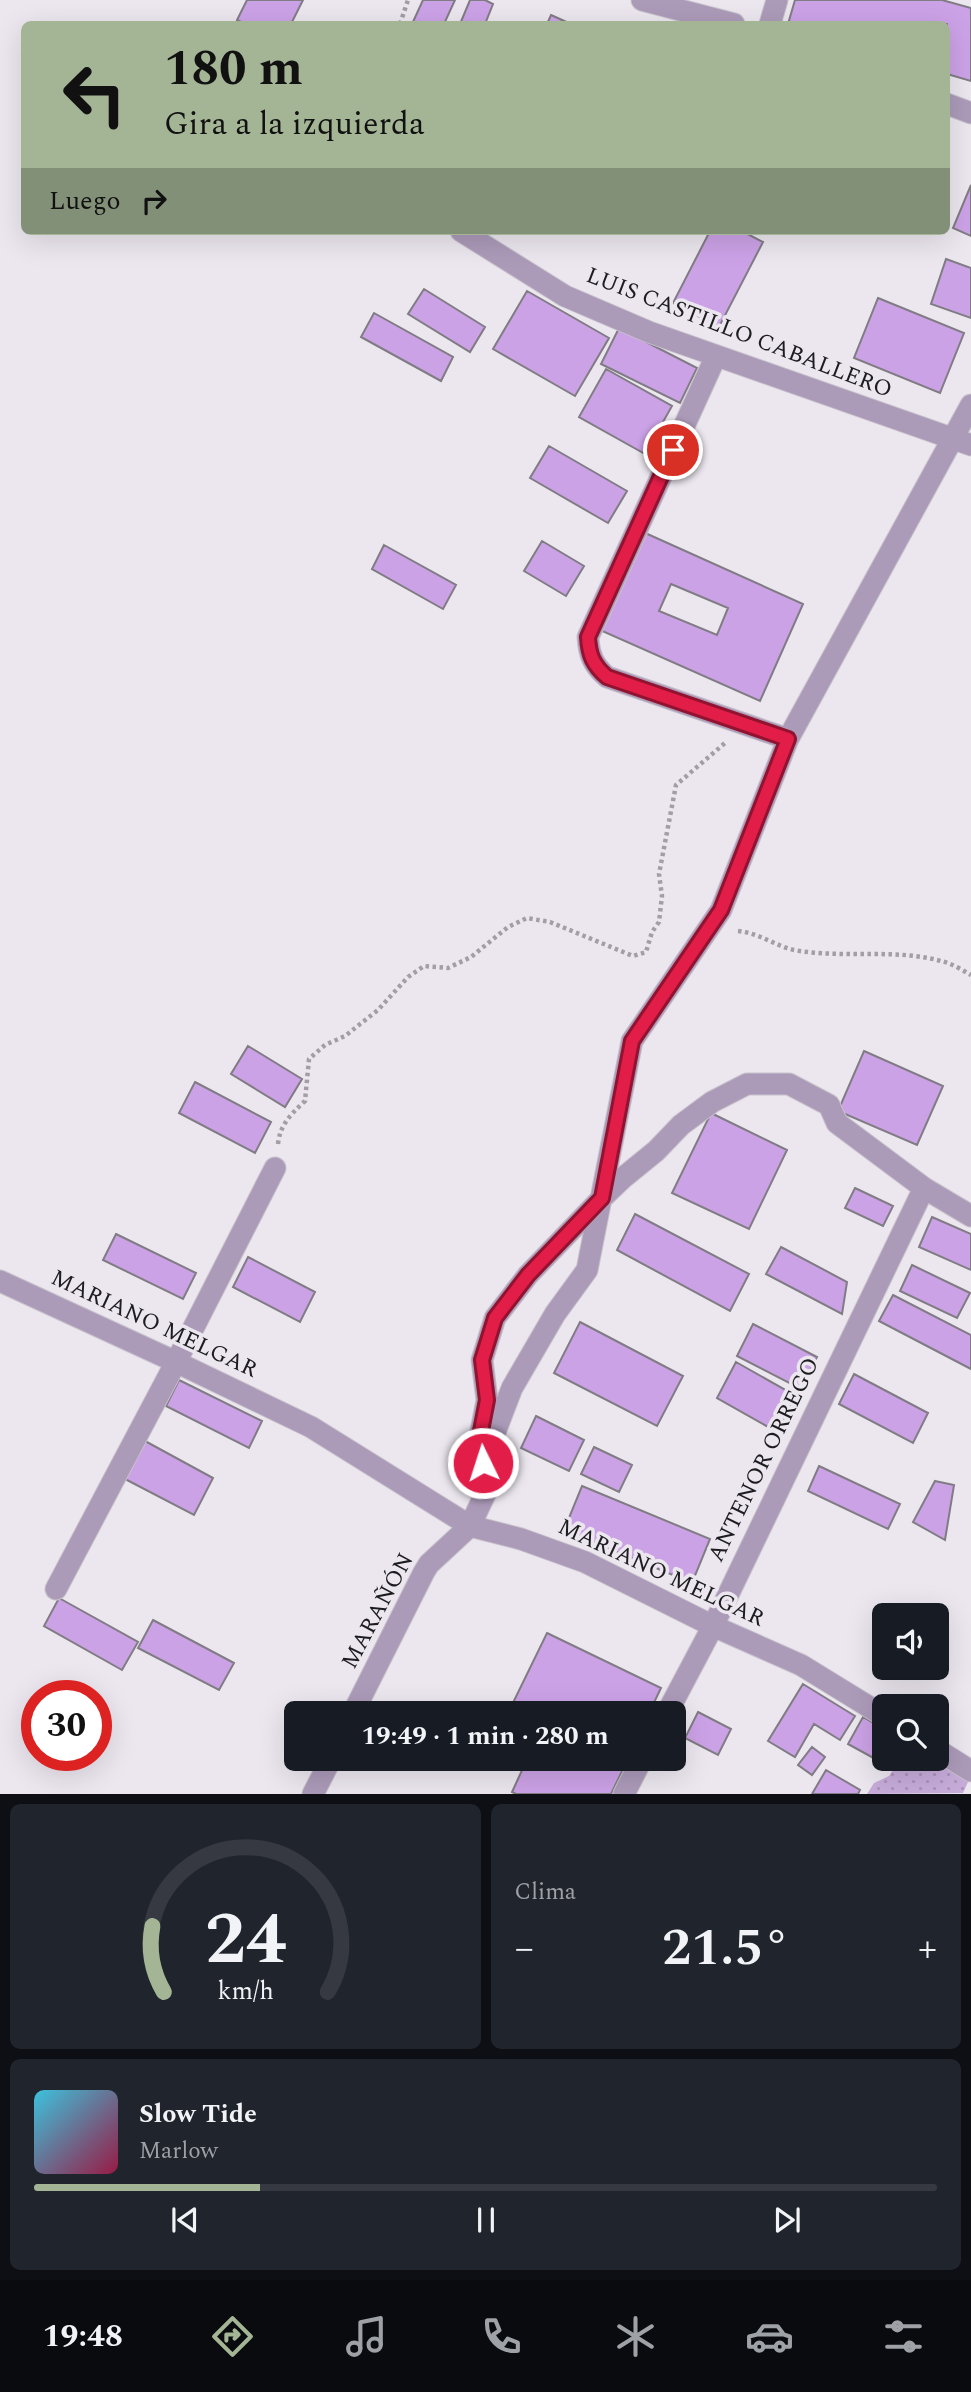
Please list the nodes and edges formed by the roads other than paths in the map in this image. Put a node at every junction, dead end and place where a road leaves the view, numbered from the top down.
1 (642, 0) edge
2 (776, 0) edge
3 (722, 21) edge
4 (771, 21) edge
5 (950, 105) edge
6 (971, 113) edge
7 (467, 235) edge
8 (716, 356) junction
9 (971, 405) edge
10 (962, 443) edge
11 (788, 739) junction
12 (275, 1168) road end
13 (924, 1188) junction
14 (602, 1198) junction
15 (971, 1216) edge
16 (0, 1281) edge
17 (176, 1362) junction
18 (487, 1490) junction
19 (470, 1526) junction
20 (56, 1589) dead end
21 (713, 1626) junction
22 (359, 1701) edge
23 (673, 1701) edge
24 (872, 1709) edge
25 (949, 1757) edge
26 (325, 1771) edge
27 (636, 1771) edge
28 (971, 1771) edge
29 (313, 1794) edge
30 (624, 1794) edge

1 - 3 street
2 - 4 street
5 - 6 street
7 - 8 street, LUIS CASTILLO CABALLERO
8 - 10 street, LUIS CASTILLO CABALLERO
8 - 11 street
9 - 10 street, MARAÑÓN
10 - 11 street, MARAÑÓN
11 - 14 street, MARAÑÓN
12 - 17 street
13 - 14 street
13 - 15 street
13 - 21 street, ANTENOR ORREGO
14 - 18 street, MARAÑÓN
14 - 18 street
16 - 17 street, MARIANO MELGAR
17 - 19 street, MARIANO MELGAR
17 - 20 street
18 - 19 street, MARAÑÓN
19 - 21 street, MARIANO MELGAR
19 - 22 street, MARAÑÓN
21 - 23 street, ANTENOR ORREGO
21 - 24 street, MARIANO MELGAR
25 - 28 street
26 - 29 street
27 - 30 street

